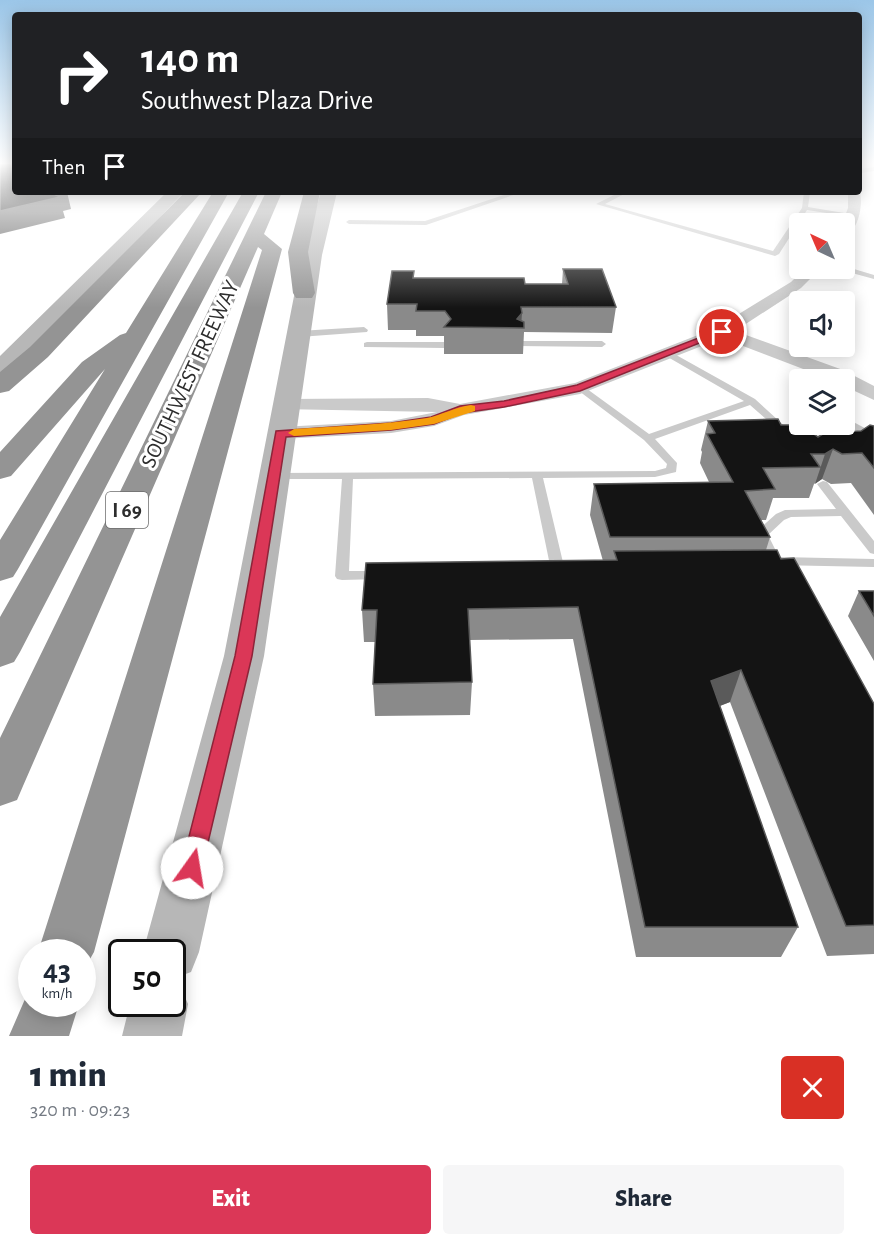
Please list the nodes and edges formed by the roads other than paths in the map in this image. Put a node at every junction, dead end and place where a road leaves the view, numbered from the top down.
1 (157, 211) edge
2 (175, 211) edge
3 (209, 211) edge
4 (240, 211) edge
5 (265, 211) edge
6 (307, 211) edge
7 (324, 211) edge
8 (461, 211) edge
9 (625, 211) edge
10 (803, 211) edge
11 (349, 222) dead end
12 (254, 235) junction
13 (855, 271) edge
14 (874, 277) edge
15 (802, 279) edge
16 (304, 293) junction
17 (364, 330) dead end
18 (722, 332) junction
19 (136, 334) junction
20 (299, 334) junction
21 (521, 344) edge
22 (603, 344) dead end
23 (367, 345) dead end
24 (444, 345) edge
25 (669, 354) junction
26 (0, 380) edge
27 (0, 385) edge
28 (580, 388) junction
29 (874, 394) edge
30 (752, 400) junction
31 (460, 410) junction
32 (284, 419) junction
33 (855, 426) edge
34 (787, 433) joint
35 (874, 436) edge
36 (648, 438) junction
37 (798, 447) edge
38 (0, 470) edge
39 (537, 474) junction
40 (273, 476) junction
41 (348, 476) junction
42 (823, 484) dead end
43 (844, 512) junction
44 (874, 550) edge
45 (775, 561) junction
46 (874, 563) edge
47 (0, 568) edge
48 (398, 575) edge
49 (540, 575) edge
50 (781, 576) edge
51 (0, 652) edge
52 (0, 786) edge
53 (70, 939) edge
54 (174, 939) edge
55 (46, 1017) edge
56 (49, 1017) edge
57 (156, 1017) edge
58 (39, 1036) edge
59 (45, 1036) edge
60 (152, 1036) edge

1 - 26 main road
2 - 27 highway
3 - 19 highway
4 - 51 highway
5 - 12 highway, SOUTHWEST FREEWAY / I 69
6 - 16 highway
7 - 16 main road
8 - 11 lane
9 - 10 lane
12 - 52 highway, SOUTHWEST FREEWAY / I 69
12 - 53 highway
13 - 14 lane
15 - 18 street
16 - 20 main road
17 - 20 lane
18 - 25 street
18 - 29 street
19 - 38 highway
19 - 47 highway
20 - 32 main road
21 - 22 lane
23 - 24 lane
25 - 28 street
25 - 30 lane
28 - 31 street
28 - 36 lane
30 - 34 lane
30 - 36 lane
31 - 32 street
31 - 32 street
32 - 40 main road
33 - 35 lane
34 - 37 lane
36 - 39 lane
39 - 41 lane
39 - 49 lane
40 - 41 lane
40 - 54 main road
41 - 48 lane
42 - 43 lane
43 - 44 lane
43 - 45 lane
45 - 46 lane
45 - 50 lane
55 - 58 highway
56 - 59 highway
57 - 60 main road

